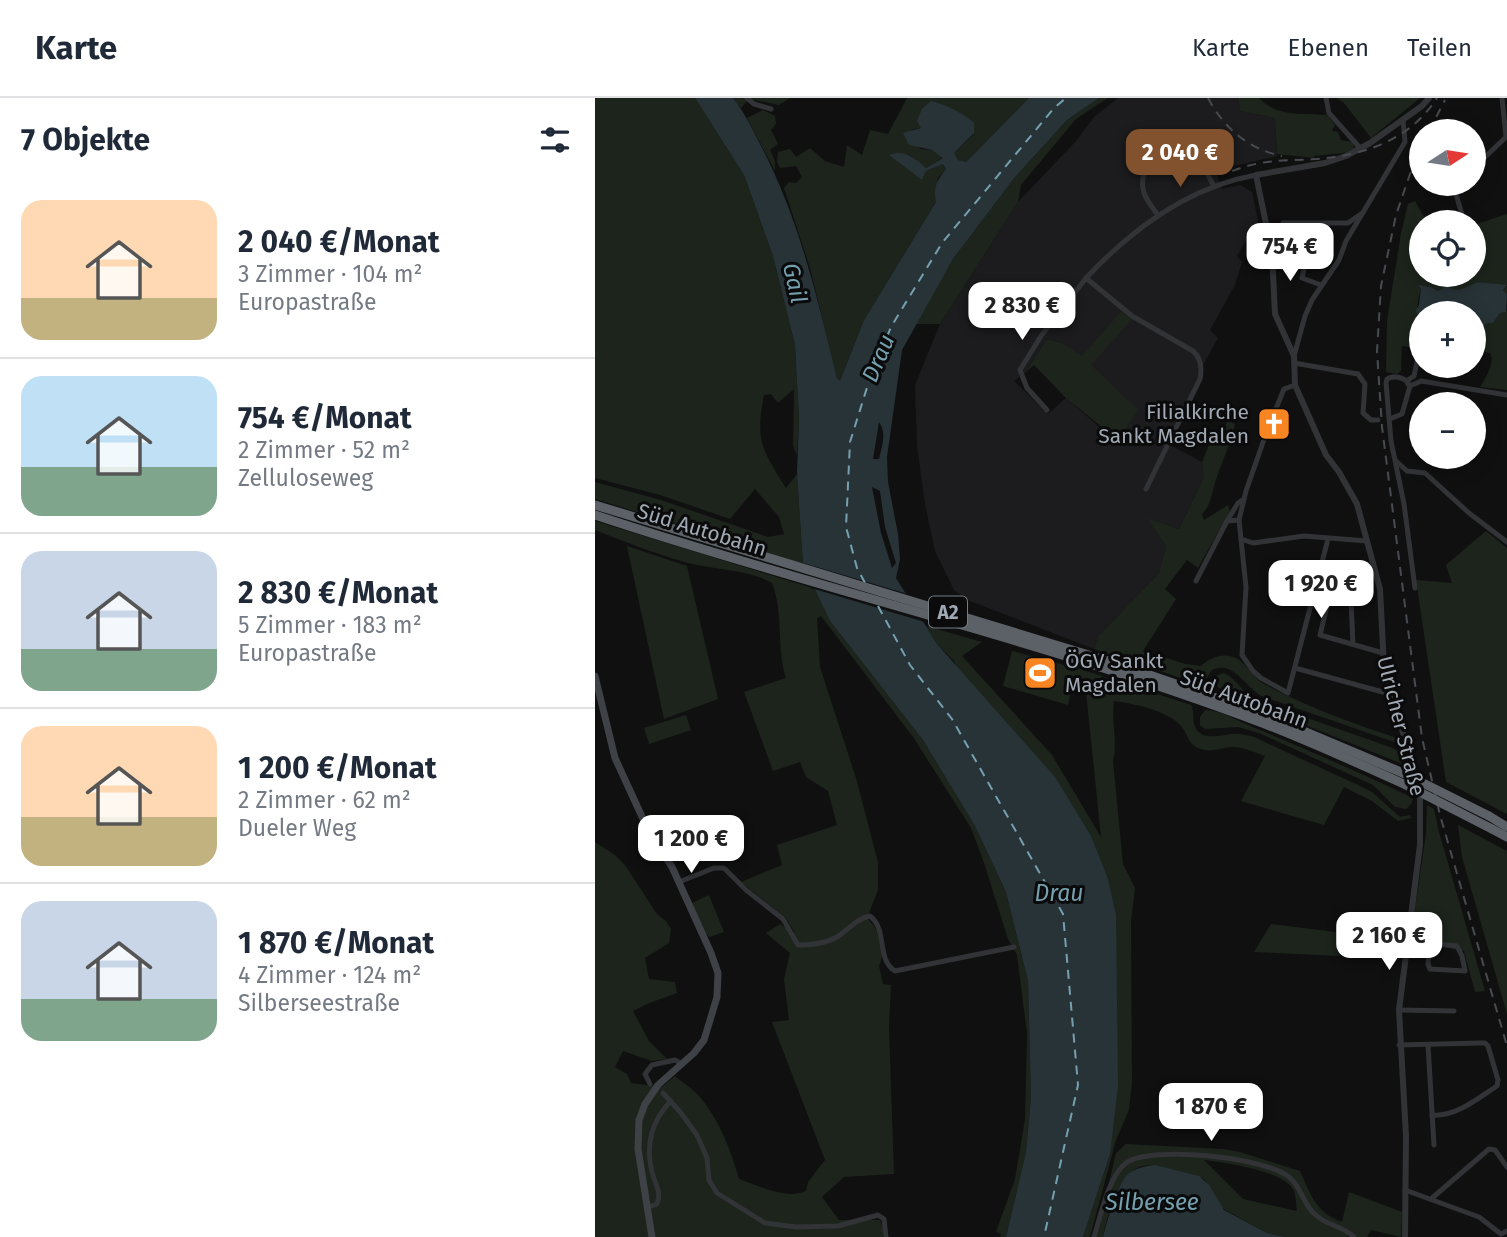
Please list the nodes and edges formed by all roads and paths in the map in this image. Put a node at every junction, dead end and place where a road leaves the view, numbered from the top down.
1 (747, 98) edge
2 (1326, 98) edge
3 (1429, 98) edge
4 (1502, 98) edge
5 (771, 109) dead end
6 (1403, 120) junction
7 (1506, 134) edge
8 (1361, 149) junction
9 (1486, 156) edge
10 (1256, 175) junction
11 (1214, 186) junction
12 (1364, 211) junction
13 (1157, 214) junction
14 (1283, 223) dead end
15 (1307, 255) dead end
16 (1086, 278) junction
17 (1321, 285) junction
18 (1294, 360) junction
19 (1413, 378) edge
20 (1295, 385) junction
21 (1409, 385) junction
22 (1507, 395) edge
23 (1047, 410) dead end
24 (1392, 418) dead end
25 (1378, 420) dead end
26 (1395, 460) junction
27 (1146, 489) dead end
28 (1244, 499) junction
29 (595, 505) edge
30 (595, 515) edge
31 (1239, 520) junction
32 (1227, 521) junction
33 (1241, 538) junction
34 (1328, 540) junction
35 (1367, 541) junction
36 (1507, 542) edge
37 (1196, 581) dead end
38 (1415, 588) dead end
39 (1353, 644) junction
40 (1383, 653) junction
41 (1295, 668) junction
42 (595, 676) edge
43 (1390, 694) junction
44 (1507, 827) edge
45 (1507, 837) edge
46 (679, 882) junction
47 (1406, 939) junction
48 (1430, 943) junction
49 (1014, 947) dead end
50 (1399, 1010) junction
51 (1454, 1010) dead end
52 (1399, 1045) junction
53 (1428, 1045) junction
54 (682, 1064) junction
55 (650, 1084) dead end
56 (1432, 1115) junction
57 (1434, 1145) dead end
58 (1507, 1167) edge
59 (1405, 1191) junction
60 (1431, 1199) junction
61 (646, 1208) junction
62 (1507, 1231) edge
63 (652, 1237) edge
64 (885, 1237) edge
65 (1094, 1237) edge
66 (1354, 1237) edge
67 (1405, 1237) edge

1 - 5 street
2 - 8 street
3 - 6 street
4 - 7 street
6 - 8 street
6 - 12 street
7 - 9 street
8 - 10 street
10 - 11 street
10 - 18 street
11 - 13 street
11 - 13 street
12 - 14 street
12 - 17 street
13 - 16 street
15 - 17 street
16 - 23 street
16 - 27 street
17 - 18 street
18 - 20 street, Ulricher Straße
18 - 25 street
19 - 21 street
20 - 28 street
20 - 35 street, Ulricher Straße
21 - 22 street
21 - 24 street
21 - 26 street
26 - 36 street
26 - 38 street
28 - 31 street
28 - 32 street
29 - 44 highway, Süd Autobahn / A2, bridge
30 - 45 highway, Süd Autobahn / A2, bridge
31 - 32 street
31 - 33 street
32 - 37 street
33 - 34 street
33 - 41 street
34 - 35 street
34 - 41 street
35 - 40 street, Ulricher Straße
39 - 39 street
39 - 40 street
40 - 43 street, Ulricher Straße
41 - 43 street
42 - 46 main road
43 - 47 street, Ulricher Straße
46 - 49 street
46 - 54 main road
47 - 48 street
47 - 50 street, Ulricher Straße
48 - 48 street
50 - 51 street
50 - 52 street, Ulricher Straße
52 - 53 street
52 - 59 street, Ulricher Straße
53 - 56 street
53 - 56 street
54 - 55 street
54 - 61 main road
56 - 57 street
58 - 60 street
59 - 60 street
59 - 67 street, Ulricher Straße
60 - 62 street
61 - 63 main road
61 - 64 street
65 - 66 street

